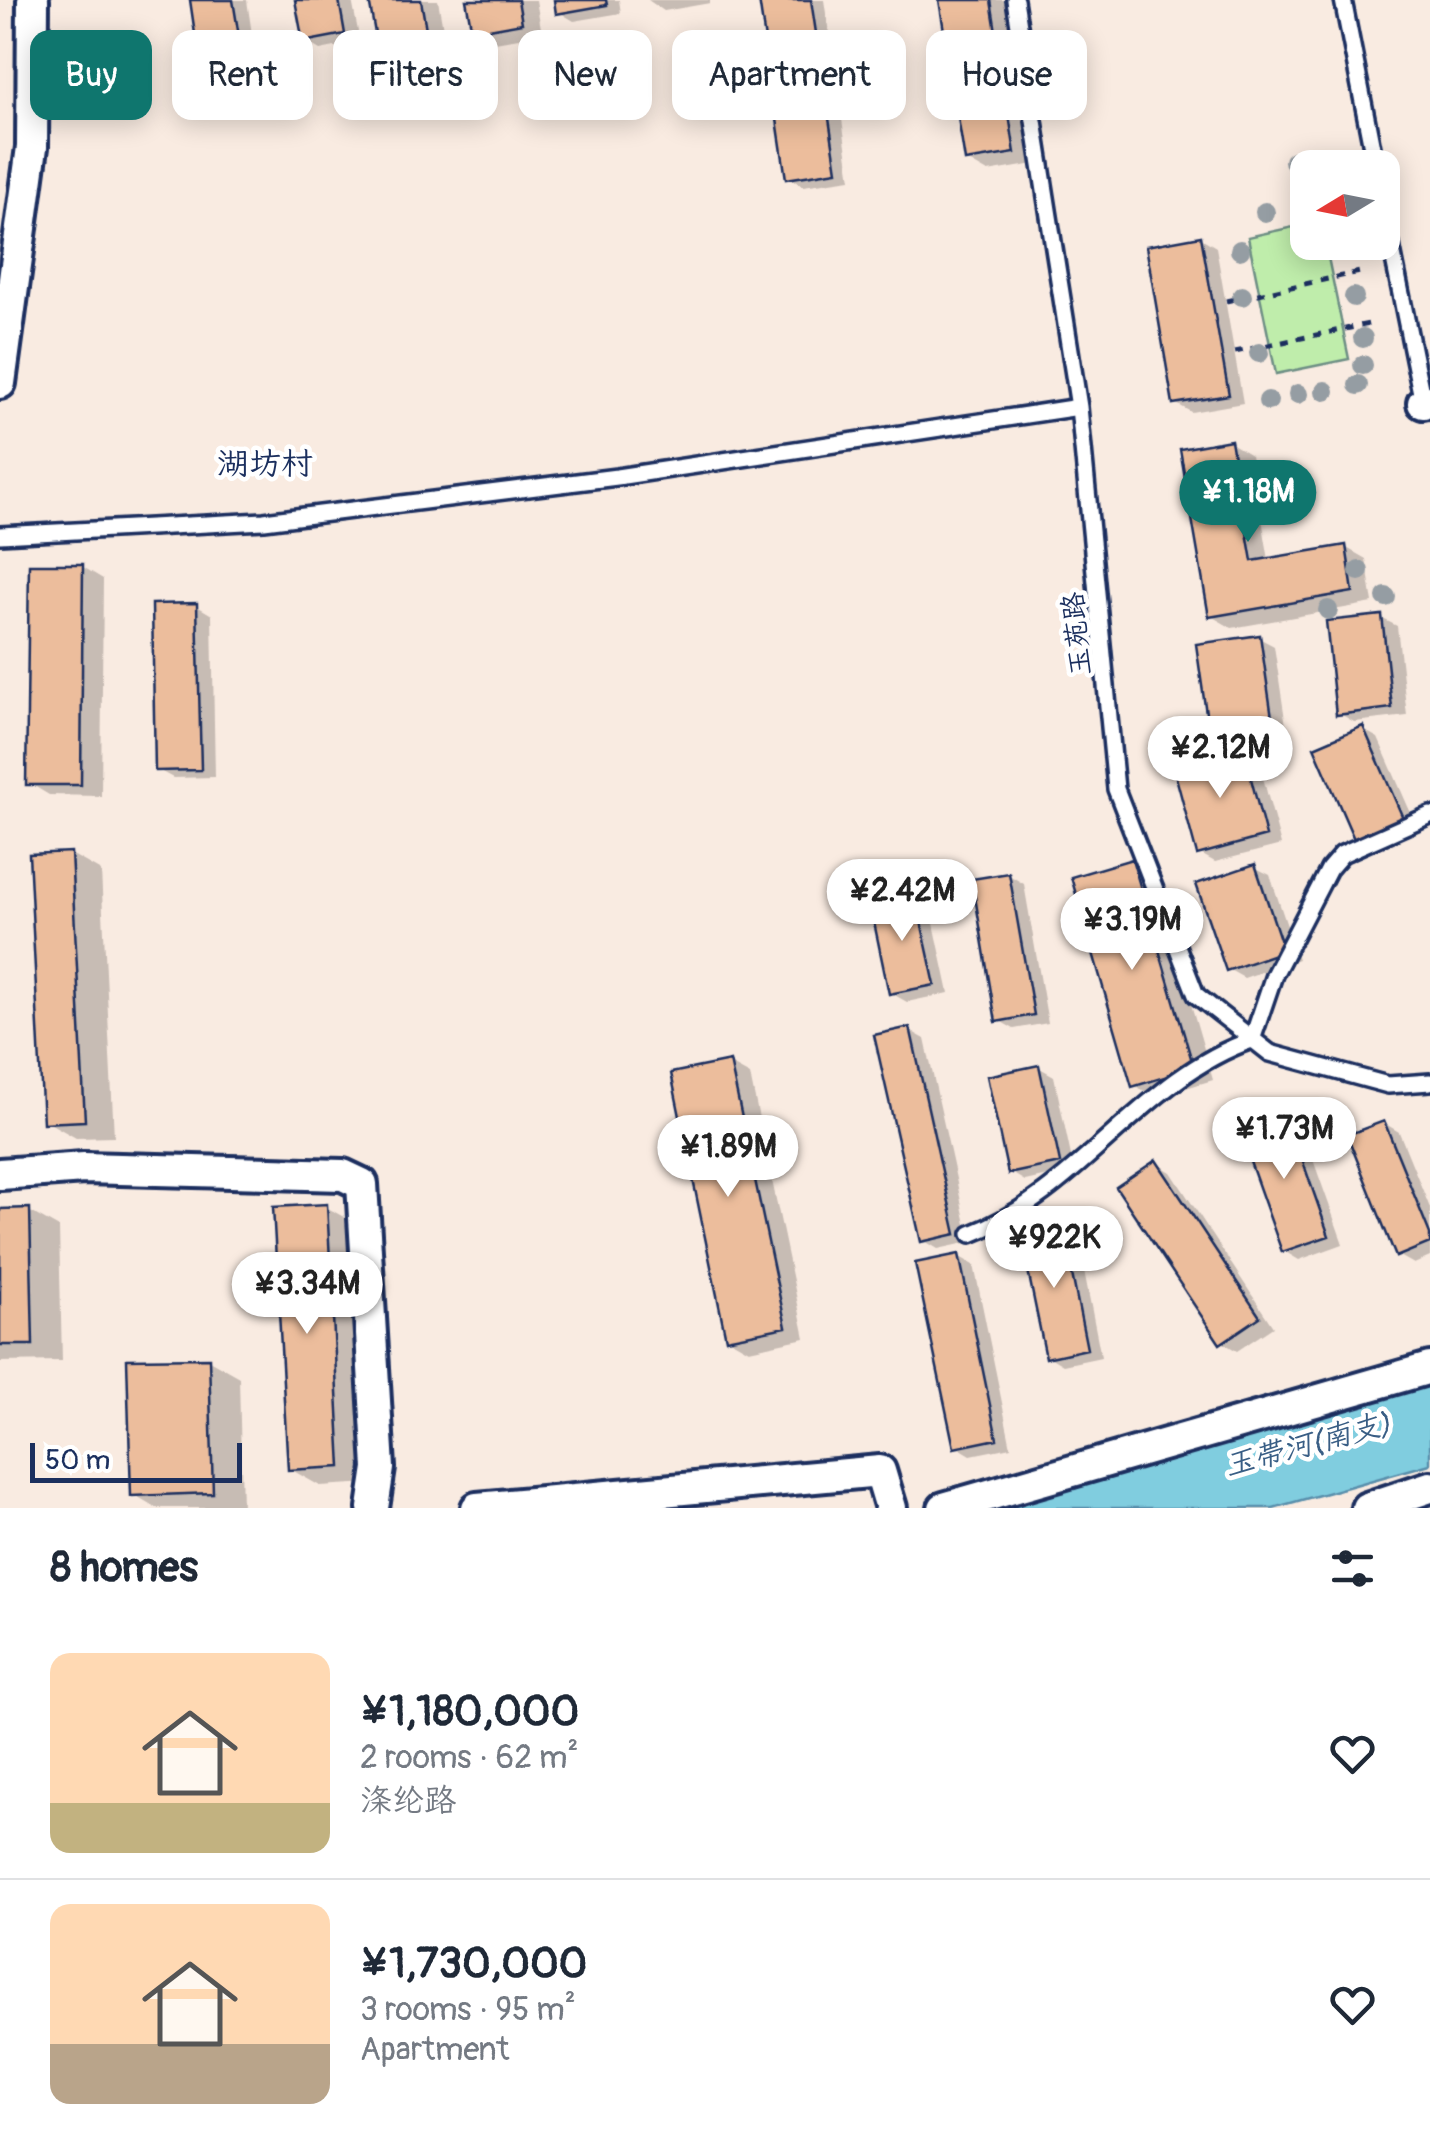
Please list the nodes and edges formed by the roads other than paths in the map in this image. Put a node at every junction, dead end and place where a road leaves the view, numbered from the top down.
1 (32, 0) edge
2 (1015, 0) edge
3 (1343, 0) edge
4 (1372, 150) edge
5 (1395, 260) edge
6 (0, 384) edge
7 (1426, 402) edge
8 (1080, 407) junction
9 (0, 535) edge
10 (1430, 815) edge
11 (1252, 1040) junction
12 (1430, 1082) edge
13 (0, 1174) edge
14 (971, 1234) dead end
15 (1430, 1368) edge
16 (1430, 1487) edge
17 (896, 1504) edge
18 (373, 1508) edge
19 (477, 1508) edge
20 (944, 1508) edge
21 (1368, 1508) edge

1 - 6 street
2 - 8 lane, 玉苑路
3 - 4 lane
5 - 7 lane
8 - 9 lane
8 - 11 lane, 玉苑路
10 - 11 lane
11 - 12 lane, 玉苑路
11 - 14 lane
13 - 18 street
15 - 20 street
16 - 21 street
17 - 19 street

